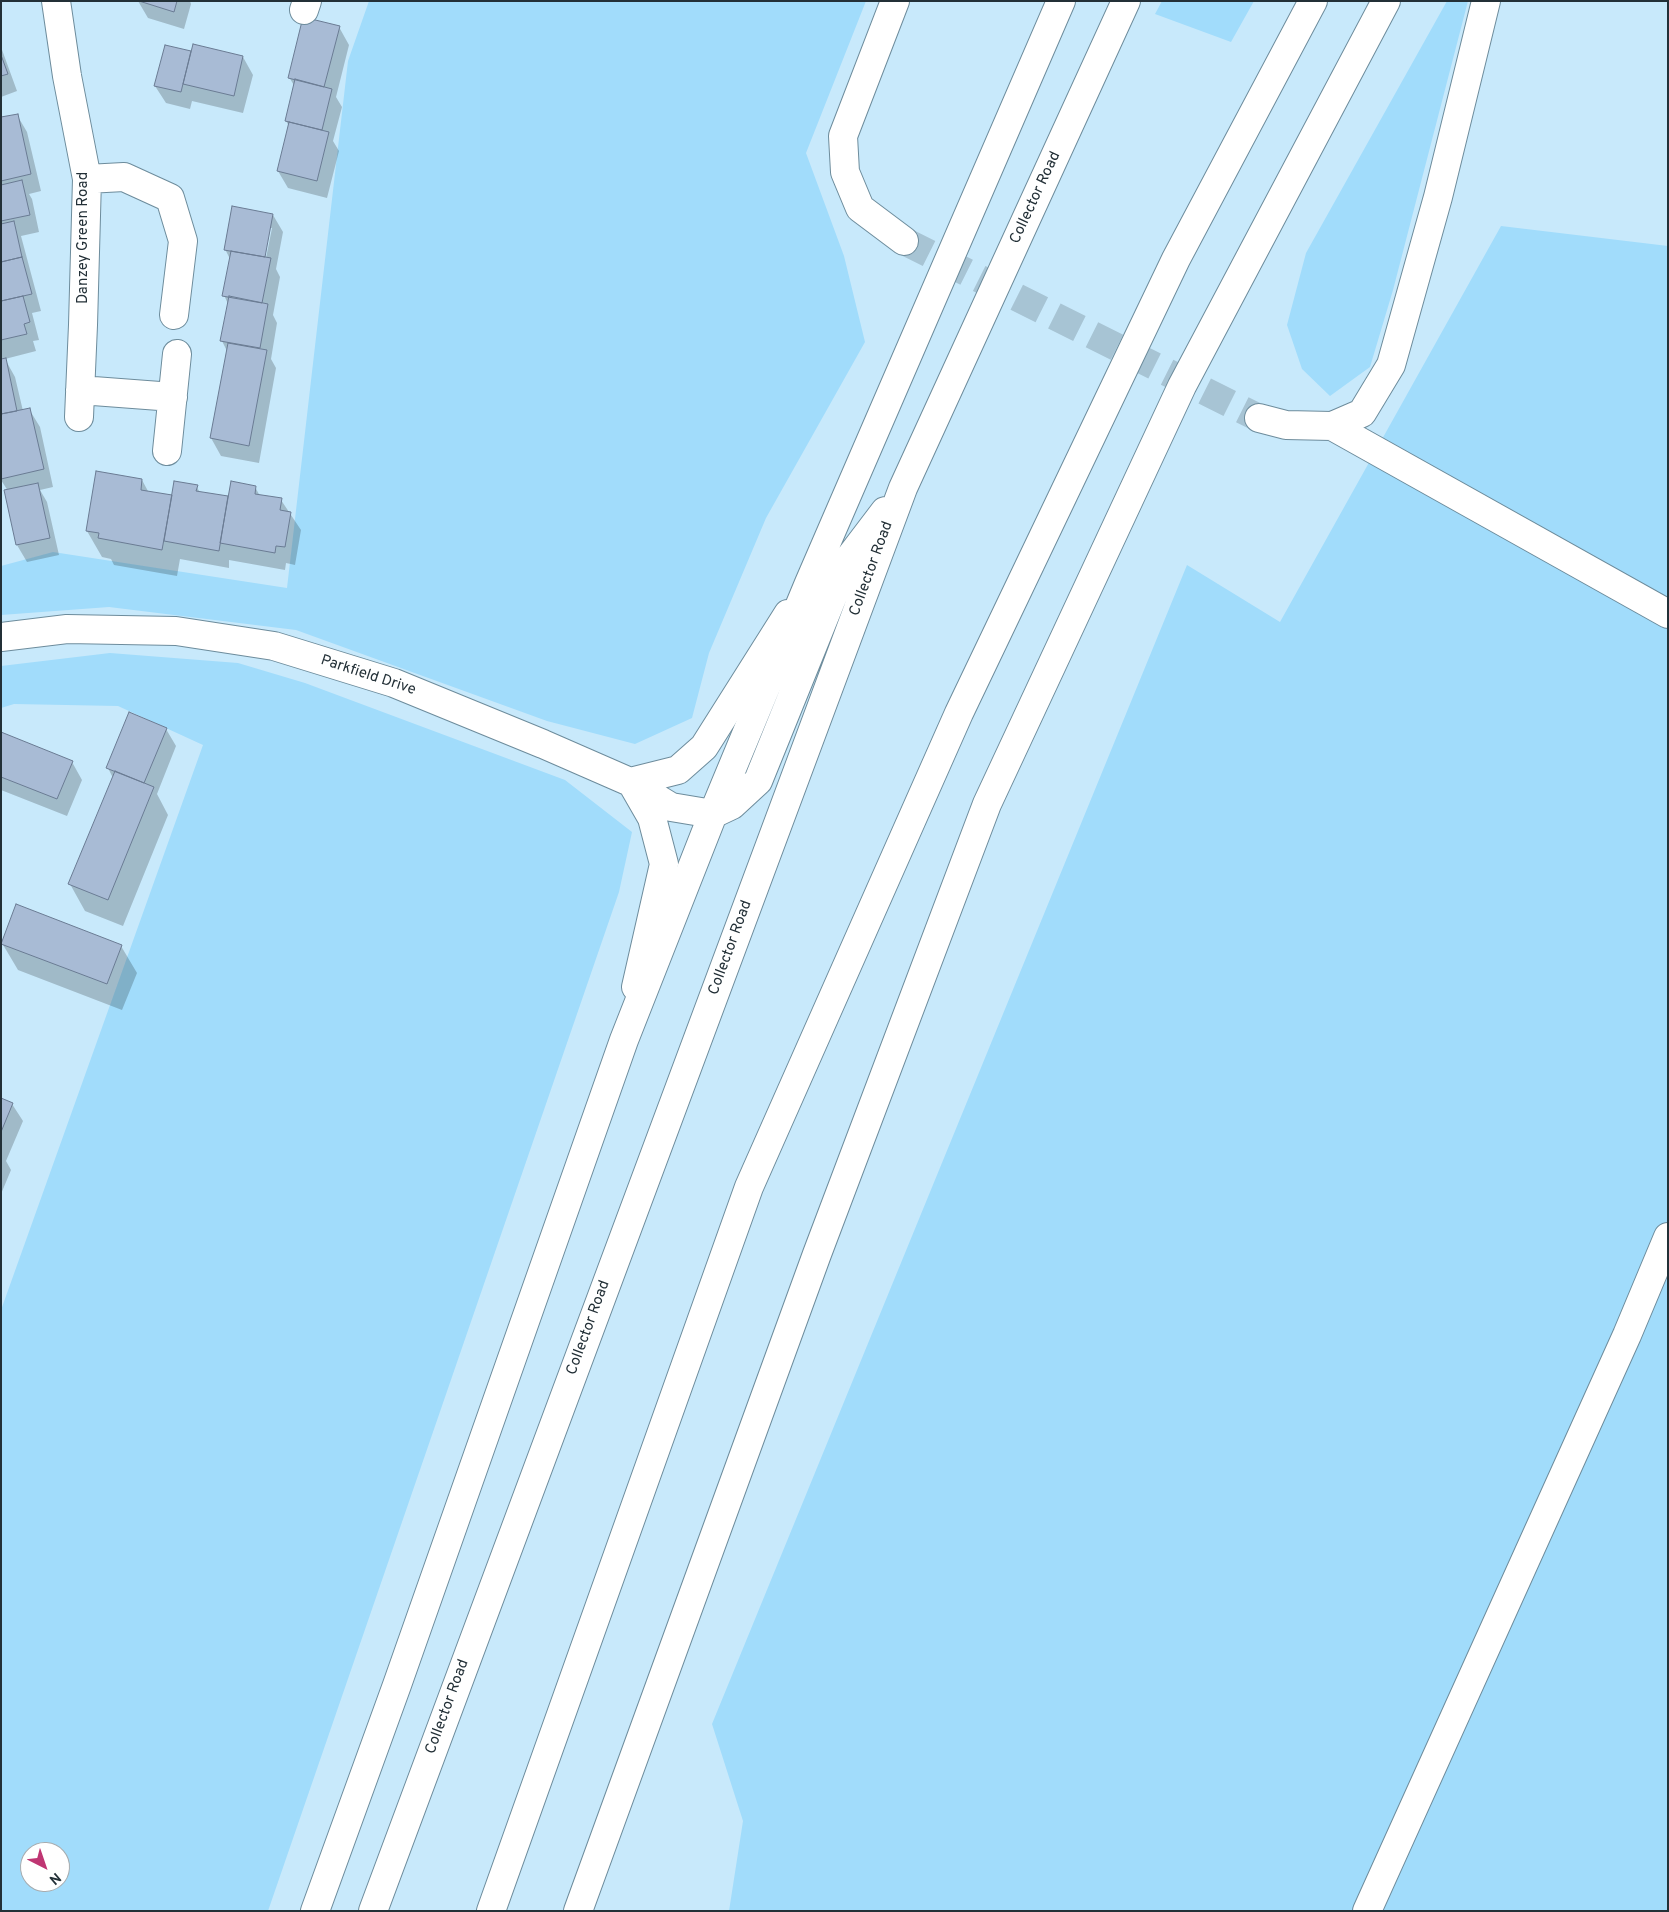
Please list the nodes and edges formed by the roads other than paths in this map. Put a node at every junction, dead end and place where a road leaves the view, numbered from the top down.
1 (56, 1) edge
2 (895, 1) edge
3 (1061, 1) edge
4 (1126, 1) edge
5 (1313, 1) edge
6 (1386, 1) edge
7 (1486, 1) edge
8 (86, 179) junction
9 (904, 241) tunnel mouth
10 (174, 315) dead end
11 (178, 354) dead end
12 (80, 390) junction
13 (172, 397) junction
14 (79, 417) dead end
15 (1259, 418) tunnel mouth
16 (1332, 426) junction
17 (167, 451) dead end
18 (903, 488) junction
19 (809, 582) junction
20 (1668, 614) edge
21 (1, 638) edge
22 (630, 782) junction
23 (713, 814) junction
24 (624, 1040) junction
25 (1668, 1237) edge
26 (315, 1911) edge
27 (373, 1911) edge
28 (491, 1911) edge
29 (578, 1911) edge
30 (1367, 1911) edge

1 - 8 main road, Danzey Green Road
2 - 9 main road
3 - 19 main road
4 - 18 main road, Collector Road
5 - 28 main road
6 - 29 main road
7 - 16 main road
8 - 10 main road
8 - 12 main road, Danzey Green Road
11 - 13 main road
12 - 13 main road
12 - 14 main road, Danzey Green Road
13 - 17 main road
15 - 16 main road
16 - 20 main road
18 - 23 main road
18 - 27 main road, Collector Road
19 - 22 main road
19 - 23 main road
21 - 22 main road, Parkfield Drive
22 - 23 main road, Parkfield Drive
22 - 24 main road
23 - 24 main road
24 - 26 main road
25 - 30 main road

